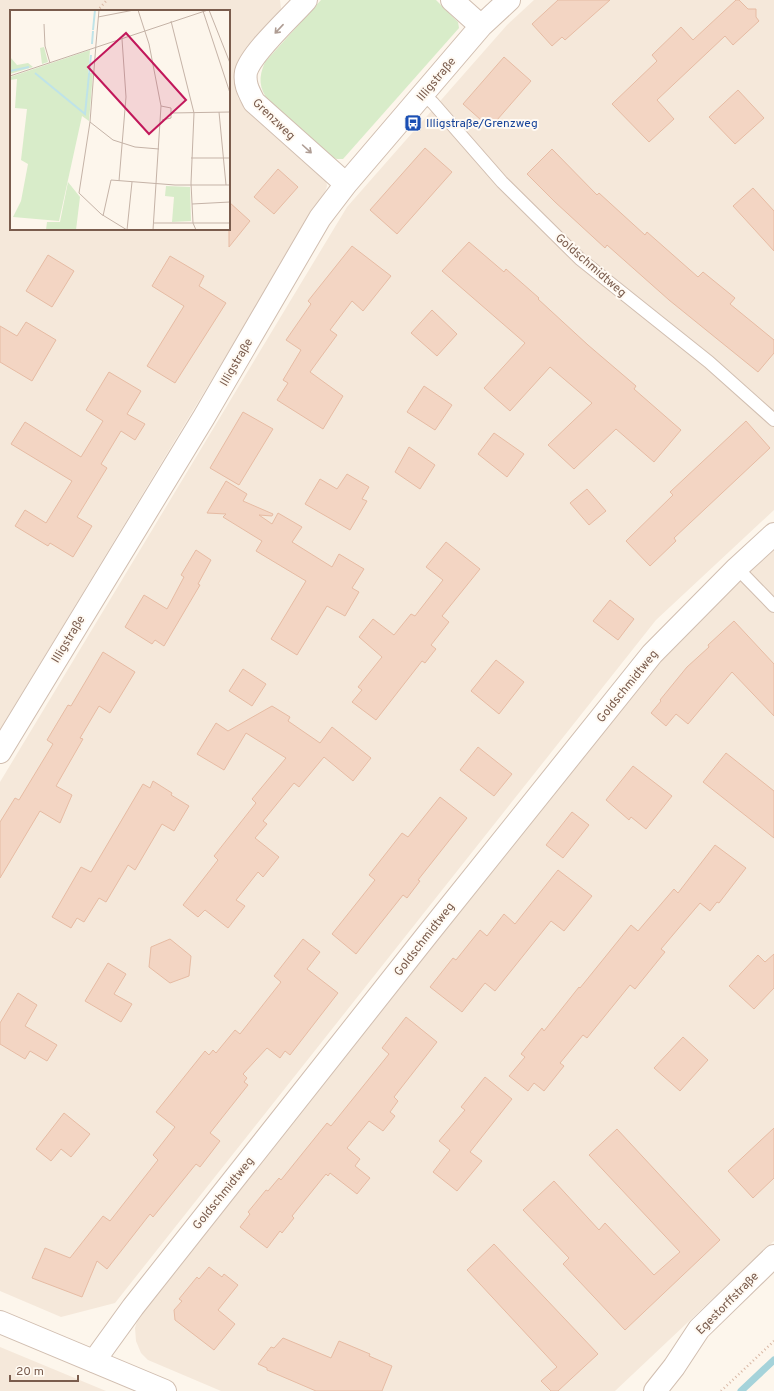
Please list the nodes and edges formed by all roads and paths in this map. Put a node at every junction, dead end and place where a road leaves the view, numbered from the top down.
1 (106, 0) edge
2 (452, 0) edge
3 (509, 0) edge
4 (301, 2) edge
5 (98, 10) edge
6 (481, 26) junction
7 (423, 94) junction
8 (346, 184) junction
9 (774, 420) edge
10 (774, 534) edge
11 (737, 568) junction
12 (774, 606) edge
13 (0, 752) edge
14 (774, 1256) edge
15 (0, 1322) edge
16 (774, 1341) edge
17 (94, 1361) junction
18 (165, 1391) edge
19 (655, 1391) edge
20 (721, 1391) edge

1 - 5 path
2 - 6 street
3 - 6 street, Illigstraße
4 -> 8 street, Grenzweg
6 - 7 street, Illigstraße
7 - 8 street, Illigstraße
7 - 9 lane, Goldschmidtweg
8 - 13 street, Illigstraße
10 - 11 street, Goldschmidtweg
11 - 12 lane
11 - 17 street, Goldschmidtweg
14 - 19 street, Egestorffstraße
15 - 17 street
16 - 20 path
17 - 18 street

